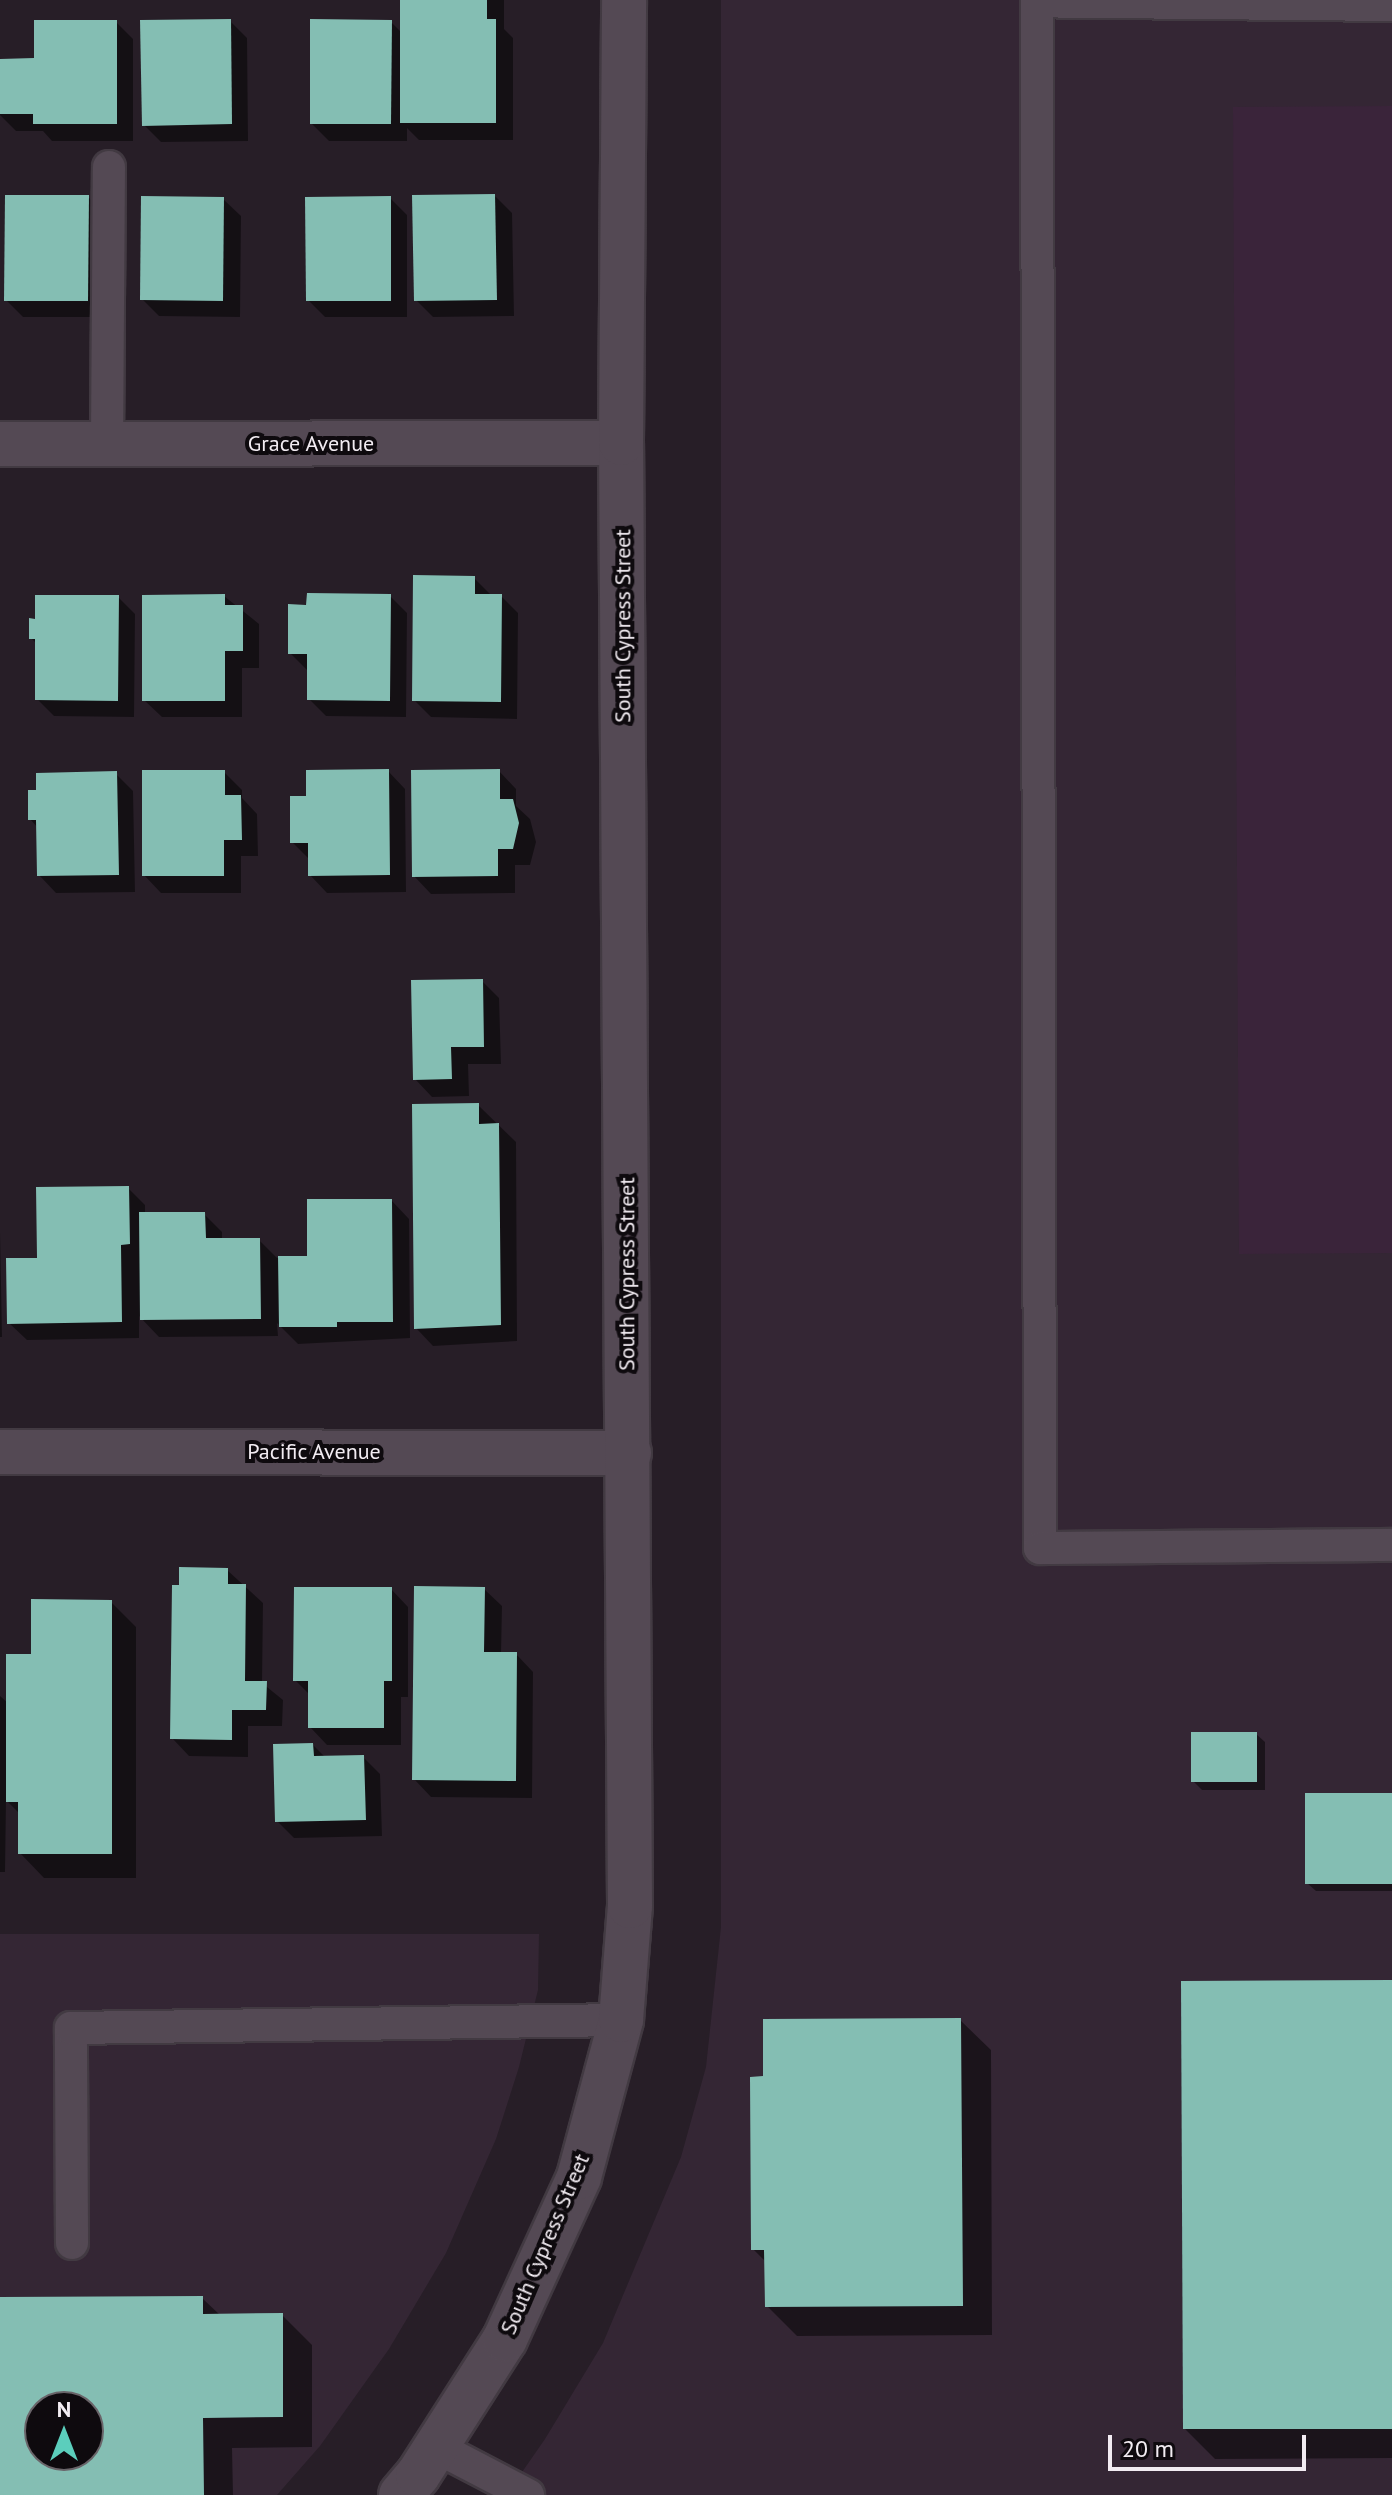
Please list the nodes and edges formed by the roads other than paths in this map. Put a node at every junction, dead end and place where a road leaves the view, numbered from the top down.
1 (624, 0) edge
2 (1392, 5) edge
3 (109, 167) dead end
4 (621, 443) junction
5 (0, 444) edge
6 (107, 444) junction
7 (0, 1452) edge
8 (629, 1453) junction
9 (1392, 1545) edge
10 (621, 2020) junction
11 (72, 2243) dead end
12 (436, 2447) junction
13 (401, 2495) edge
14 (528, 2495) edge

1 - 4 street, South Cypress Street
2 - 9 lane
3 - 6 lane
4 - 6 street, Grace Avenue
4 - 8 street, South Cypress Street
5 - 6 street, Grace Avenue
7 - 8 street, Pacific Avenue
8 - 10 street, South Cypress Street
10 - 11 lane
10 - 12 street, South Cypress Street
12 - 13 street, South Cypress Street
12 - 14 lane

